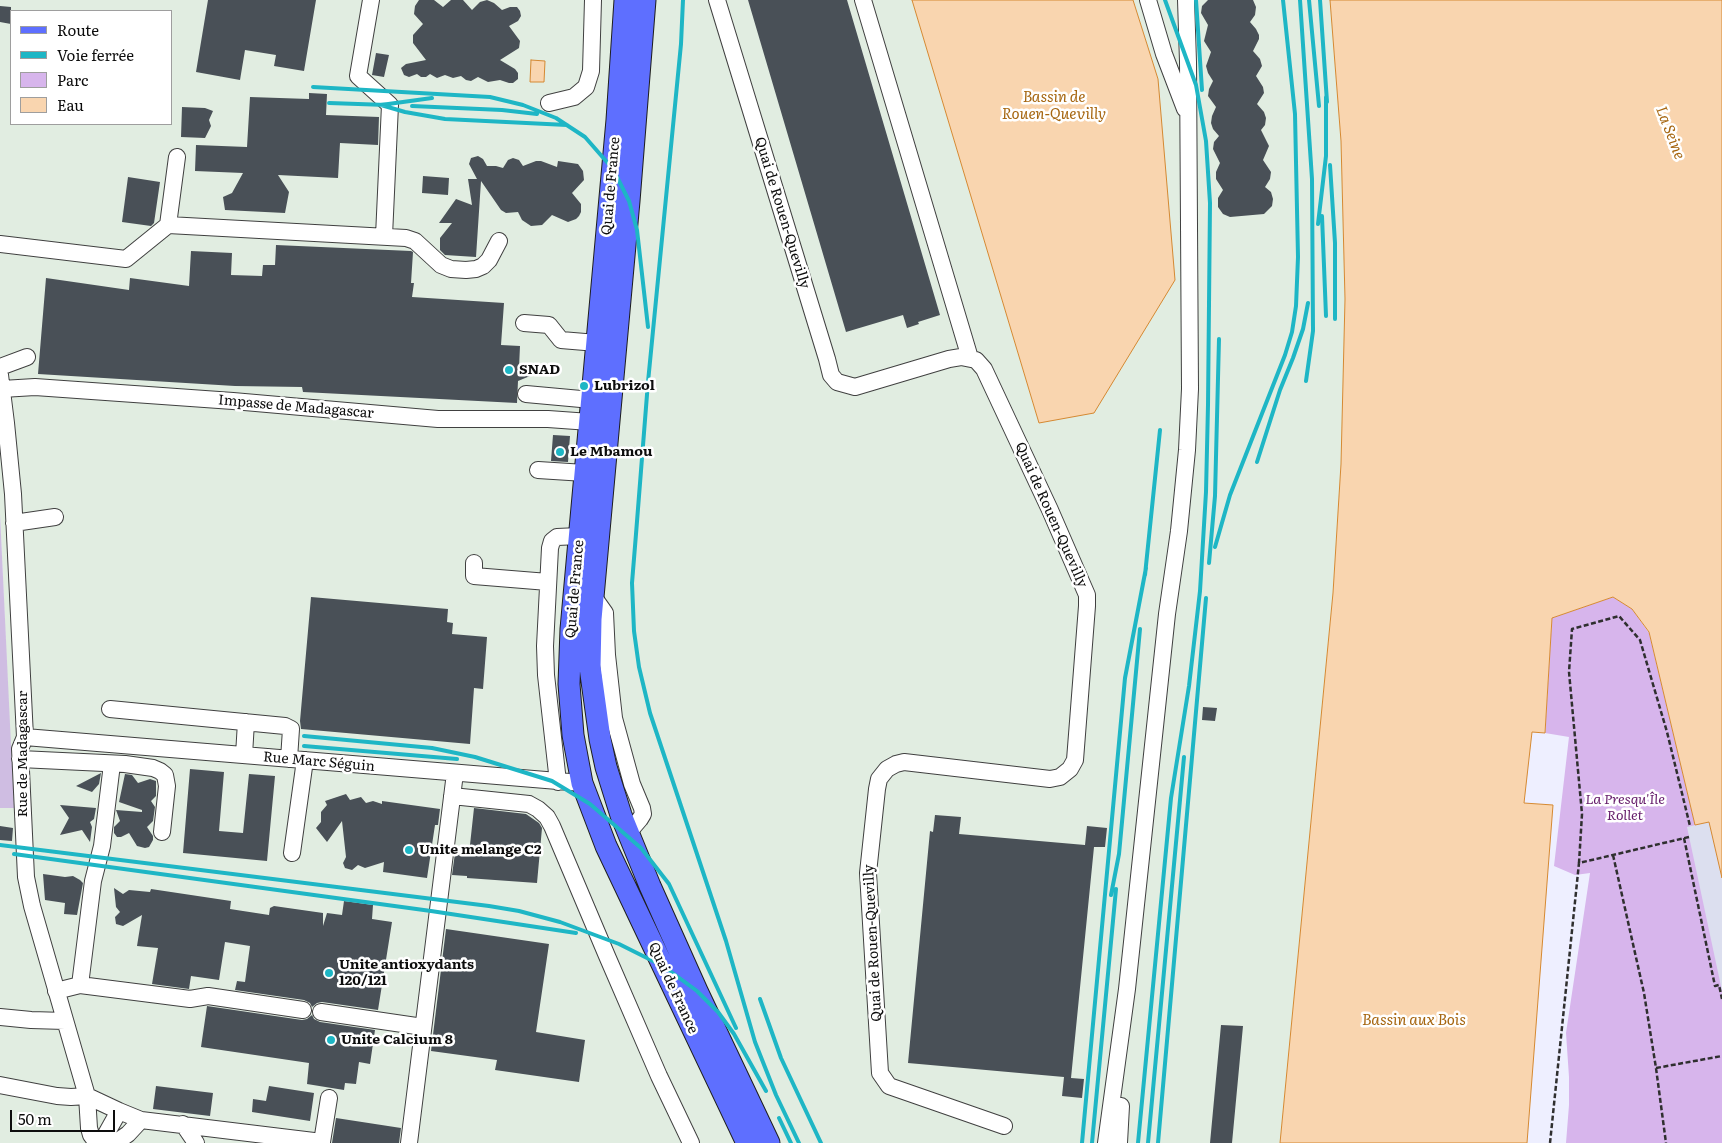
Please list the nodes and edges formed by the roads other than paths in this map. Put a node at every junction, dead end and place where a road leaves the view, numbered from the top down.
1 (371, 0) edge
2 (594, 0) edge
3 (625, 0) edge
4 (645, 0) edge
5 (717, 0) edge
6 (863, 0) edge
7 (1148, 0) edge
8 (1186, 0) edge
9 (549, 103) dead end
10 (1188, 117) junction
11 (177, 157) dead end
12 (168, 225) junction
13 (384, 236) junction
14 (499, 242) dead end
15 (0, 244) edge
16 (524, 323) dead end
17 (597, 343) junction
18 (27, 357) dead end
19 (970, 358) junction
20 (0, 366) edge
21 (1, 382) edge
22 (526, 394) dead end
23 (592, 400) junction
24 (590, 422) junction
25 (538, 470) dead end
26 (585, 473) junction
27 (56, 517) dead end
28 (14, 523) junction
29 (579, 536) junction
30 (474, 563) dead end
31 (548, 582) junction
32 (593, 596) junction
33 (110, 709) dead end
34 (246, 722) junction
35 (22, 748) junction
36 (244, 755) junction
37 (297, 760) junction
38 (112, 764) junction
39 (606, 767) junction
40 (455, 772) junction
41 (558, 782) junction
42 (582, 784) junction
43 (452, 796) junction
44 (162, 832) dead end
45 (628, 833) junction
46 (292, 853) dead end
47 (678, 947) junction
48 (80, 985) junction
49 (1127, 989) junction
50 (56, 991) junction
51 (303, 1010) dead end
52 (320, 1012) dead end
53 (0, 1017) edge
54 (65, 1021) junction
55 (423, 1027) junction
56 (0, 1085) edge
57 (87, 1096) junction
58 (329, 1098) dead end
59 (119, 1112) junction
60 (141, 1120) junction
61 (183, 1124) junction
62 (1004, 1126) dead end
63 (121, 1138) edge
64 (97, 1143) edge
65 (104, 1143) edge
66 (196, 1143) edge
67 (409, 1143) edge
68 (691, 1143) edge
69 (747, 1143) edge
70 (769, 1143) edge
71 (1106, 1143) edge
72 (1119, 1143) edge

1 - 13 street
2 - 9 street
3 - 17 main road, Quai de France
4 - 32 main road, Quai de France
5 - 19 street, Quai de Rouen-Quevilly
6 - 19 street
7 - 10 street
8 - 10 street
10 - 49 street
11 - 12 street
12 - 13 street
12 - 15 street
13 - 14 street
16 - 17 street
17 - 23 main road, Quai de France
18 - 20 street
19 - 62 street, Quai de Rouen-Quevilly
21 - 24 street, Impasse de Madagascar
21 - 28 street, Rue de Madagascar
22 - 23 street
23 - 24 main road, Quai de France
24 - 26 main road, Quai de France
25 - 26 street
26 - 29 main road, Quai de France
27 - 28 street
28 - 35 street, Rue de Madagascar
29 - 31 street
29 - 42 main road, Quai de France
30 - 31 street
31 - 41 street
32 - 39 main road, Quai de France
32 - 45 street
33 - 34 street
34 - 36 street
34 - 37 street
35 - 36 street, Rue Marc Séguin
35 - 38 street
35 - 50 street, Rue de Madagascar
36 - 37 street, Rue Marc Séguin
37 - 40 street, Rue Marc Séguin
37 - 46 street
38 - 44 street
38 - 48 street
39 - 42 main road
39 - 45 main road, Quai de France
40 - 41 street, Rue Marc Séguin
40 - 43 street
41 - 42 street, Rue Marc Séguin
42 - 47 main road
42 - 69 main road, Quai de France
43 - 55 street
43 - 68 street
45 - 47 main road, Quai de France
47 - 70 main road, Quai de France
48 - 50 street
48 - 51 street
49 - 71 street
49 - 72 street
50 - 54 street, Rue de Madagascar
52 - 55 street
53 - 54 street
54 - 57 street, Rue de Madagascar
55 - 67 street
56 - 57 street
57 - 59 street
57 - 64 street, Rue de Madagascar
58 - 61 street
59 - 60 street
59 - 65 street
60 - 61 street
60 - 63 street
61 - 66 street

